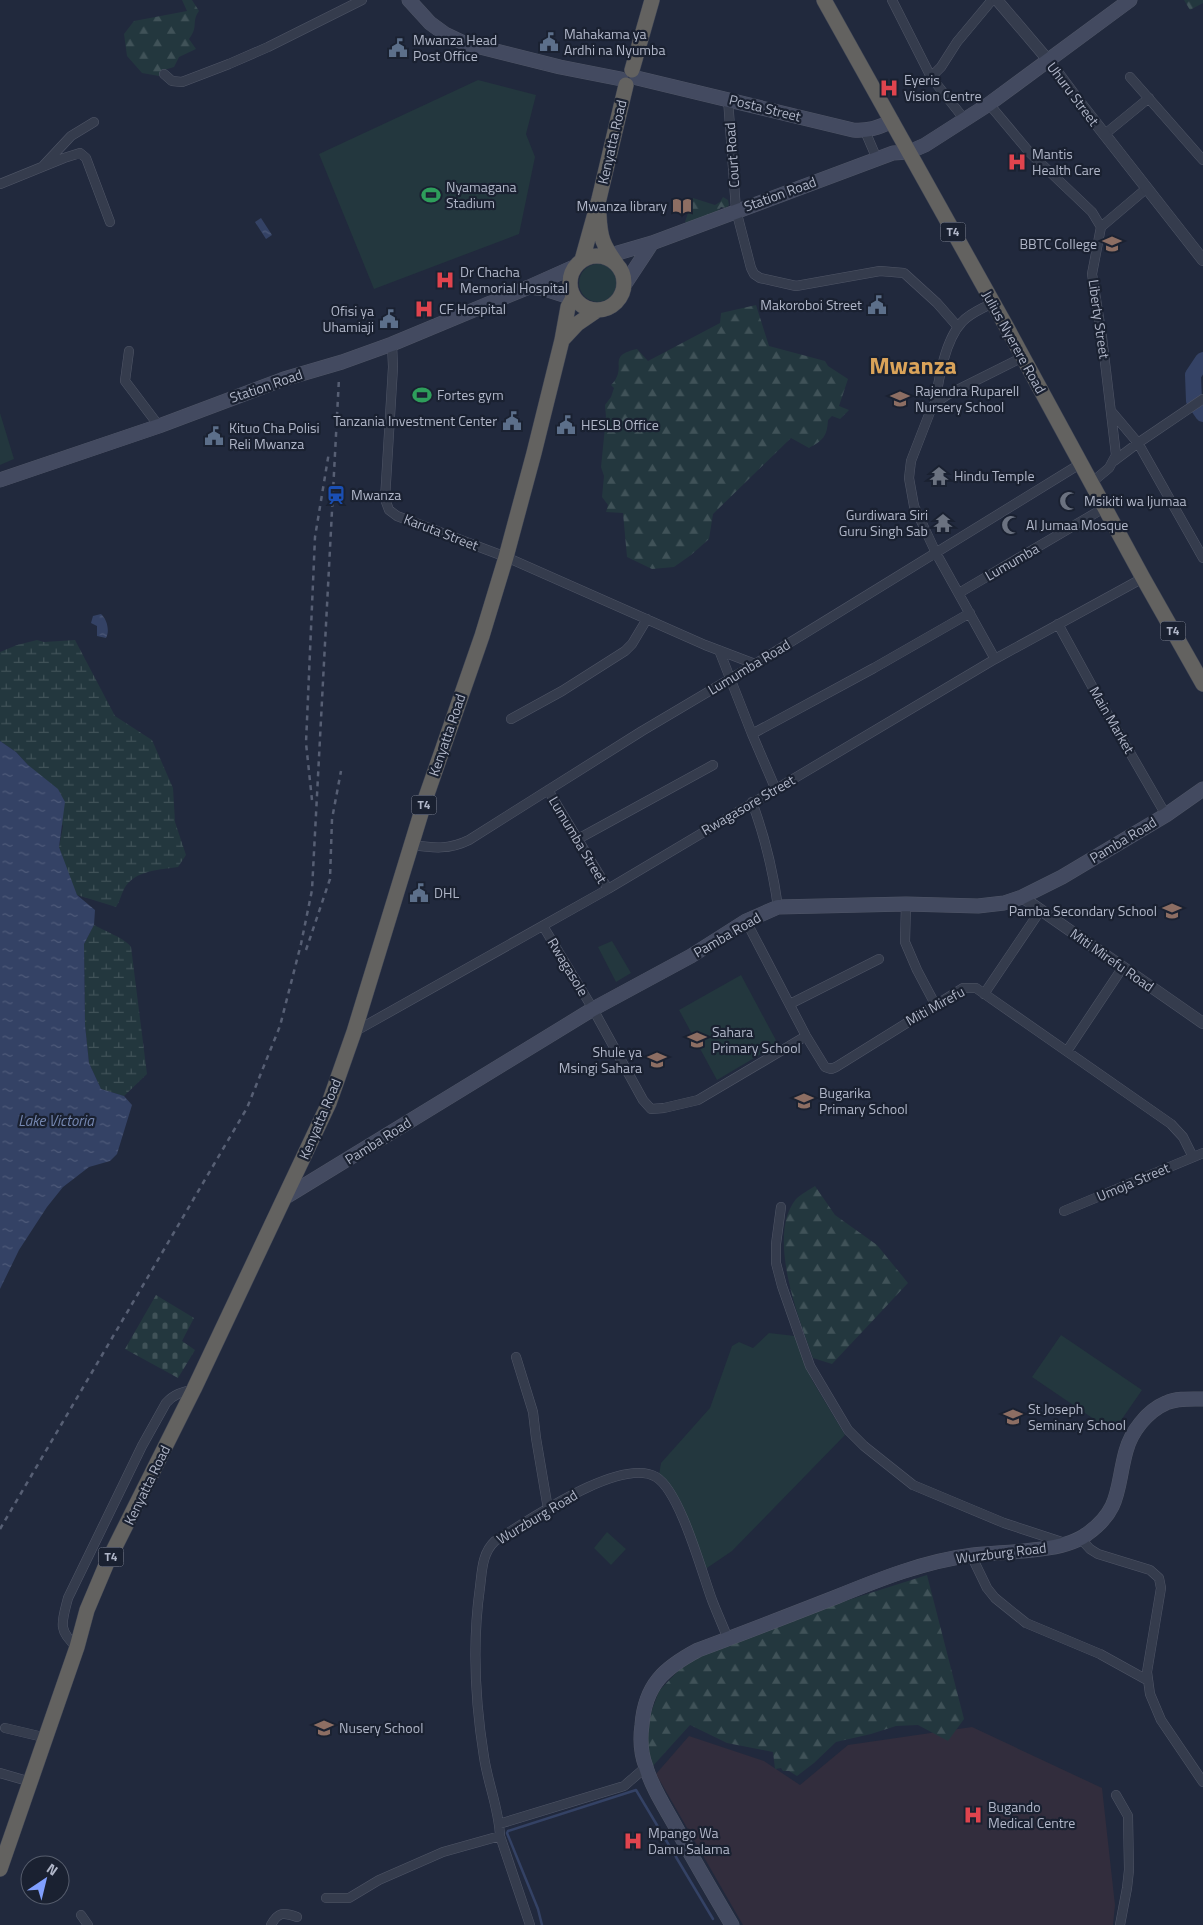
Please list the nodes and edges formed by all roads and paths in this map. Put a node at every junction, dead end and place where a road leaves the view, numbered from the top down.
1 (362, 0) edge
2 (409, 0) edge
3 (652, 0) edge
4 (824, 0) edge
5 (892, 0) edge
6 (992, 0) edge
7 (997, 0) edge
8 (1130, 0) edge
9 (1048, 60) junction
10 (164, 74) dead end
11 (931, 77) junction
12 (1130, 77) dead end
13 (629, 78) junction
14 (1149, 98) junction
15 (728, 99) junction
16 (989, 104) junction
17 (965, 120) junction
18 (892, 121) junction
19 (94, 122) dead end
20 (865, 131) junction
21 (1104, 134) junction
22 (56, 151) junction
23 (910, 152) junction
24 (64, 158) junction
25 (875, 160) junction
26 (1203, 160) edge
27 (41, 168) junction
28 (0, 184) edge
29 (1147, 188) junction
30 (599, 199) junction
31 (736, 210) junction
32 (110, 222) dead end
33 (1101, 227) junction
34 (652, 242) junction
35 (611, 259) junction
36 (1203, 260) edge
37 (579, 263) junction
38 (625, 284) junction
39 (529, 287) junction
40 (573, 298) junction
41 (992, 303) junction
42 (596, 310) junction
43 (958, 327) junction
44 (562, 340) junction
45 (392, 344) junction
46 (129, 351) dead end
47 (1023, 357) junction
48 (1203, 399) edge
49 (935, 402) junction
50 (1111, 411) junction
51 (159, 426) junction
52 (1138, 443) junction
53 (1114, 462) junction
54 (1080, 464) junction
55 (0, 480) edge
56 (1091, 483) junction
57 (1104, 508) junction
58 (936, 553) junction
59 (506, 557) junction
60 (1203, 558) edge
61 (1143, 578) junction
62 (959, 593) junction
63 (970, 613) junction
64 (647, 619) junction
65 (1058, 624) junction
66 (719, 650) junction
67 (995, 659) junction
68 (755, 664) junction
69 (730, 679) junction
70 (1203, 684) edge
71 (511, 718) dead end
72 (752, 734) junction
73 (713, 765) dead end
74 (1203, 789) edge
75 (548, 790) junction
76 (776, 790) junction
77 (752, 802) junction
78 (1166, 815) junction
79 (578, 840) junction
80 (412, 845) junction
81 (608, 889) junction
82 (1022, 897) junction
83 (906, 904) junction
84 (778, 907) junction
85 (1040, 910) junction
86 (746, 921) junction
87 (543, 926) junction
88 (879, 959) dead end
89 (1123, 967) junction
90 (984, 994) junction
91 (790, 1004) junction
92 (935, 1004) junction
93 (592, 1009) junction
94 (1203, 1023) edge
95 (354, 1032) junction
96 (806, 1036) junction
97 (1067, 1051) junction
98 (1203, 1153) edge
99 (1193, 1157) junction
100 (284, 1198) junction
101 (780, 1207) dead end
102 (1064, 1211) dead end
103 (516, 1356) dead end
104 (194, 1389) junction
105 (1203, 1400) edge
106 (548, 1509) junction
107 (1074, 1541) junction
108 (971, 1555) junction
109 (728, 1639) junction
110 (77, 1647) junction
111 (1147, 1680) junction
112 (5, 1728) dead end
113 (47, 1738) junction
114 (646, 1767) junction
115 (0, 1773) edge
116 (1202, 1779) edge
117 (31, 1782) junction
118 (1116, 1795) dead end
119 (499, 1824) junction
120 (500, 1836) junction
121 (0, 1869) edge
122 (326, 1898) dead end
123 (81, 1915) dead end
124 (297, 1917) dead end
125 (88, 1925) edge
126 (271, 1925) edge
127 (530, 1925) edge
128 (732, 1925) edge
129 (1120, 1925) edge

1 - 10 street
2 - 13 main road, Posta Street
3 - 13 highway, Kenyatta Road / T4
4 - 18 highway, Julius Nyerere Road / T4
5 - 11 street
6 - 11 street
7 - 9 street, Uhuru Street
8 - 9 main road, Station Road
9 - 16 main road, Station Road
9 - 21 street, Uhuru Street
11 - 17 street
12 - 14 street
13 - 15 main road, Posta Street
13 - 30 highway, Kenyatta Road / T4
14 - 21 street
14 - 26 street
15 - 20 main road, Posta Street
15 - 31 street, Court Road
16 - 17 main road, Station Road
16 - 33 street
17 - 23 main road, Station Road
18 - 20 main road, Posta Street
18 - 23 highway, Julius Nyerere Road / T4
19 - 22 street
20 - 25 street
21 - 29 street, Uhuru Street
22 - 24 street
22 - 27 street
23 - 25 main road, Station Road
23 - 41 highway, Julius Nyerere Road / T4
24 - 27 street
24 - 32 street
25 - 31 main road, Station Road
27 - 28 street
29 - 33 street
29 - 36 street, Uhuru Street
30 - 35 highway, Kenyatta Road / T4
30 - 37 highway, Kenyatta Road / T4
31 - 34 main road, Station Road
31 - 43 street, Court Road
33 - 50 street, Liberty Street
34 - 35 main road, Station Road
34 - 38 main road
35 - 37 highway
35 - 38 highway, T4
37 - 39 main road, Station Road
37 - 40 highway, T4
38 - 42 highway, T4
39 - 40 main road
39 - 45 main road, Station Road
40 - 42 highway
40 - 44 highway, Kenyatta Road / T4
41 - 43 street
41 - 47 highway, Julius Nyerere Road / T4
42 - 44 highway, Kenyatta Road / T4
43 - 49 street
44 - 59 highway, Kenyatta Road / T4
45 - 51 main road, Station Road
45 - 59 street, Karuta Street
46 - 51 street
47 - 49 street
47 - 54 highway, Julius Nyerere Road / T4
48 - 52 street
49 - 58 street
50 - 52 street
50 - 53 street, Liberty Street
51 - 55 main road, Station Road
52 - 53 street
52 - 60 street
53 - 56 street
54 - 56 highway, Julius Nyerere Road / T4
54 - 58 street, Lumumba Road
56 - 57 highway, Julius Nyerere Road / T4
57 - 61 highway, Julius Nyerere Road / T4
57 - 62 street, Lumumba
58 - 62 street
58 - 68 street, Lumumba Road
59 - 64 street, Karuta Street
59 - 80 highway, Kenyatta Road / T4
61 - 65 street, Rwagasore Street
61 - 70 highway, Julius Nyerere Road / T4
62 - 63 street
63 - 67 street
63 - 72 street
64 - 66 street, Karuta Street
64 - 71 street
65 - 67 street, Rwagasore Street
65 - 78 street, Main Market
66 - 68 street, Karuta Street
66 - 69 street
67 - 76 street, Rwagasore Street
68 - 69 street, Lumumba Road
69 - 72 street
69 - 75 street, Lumumba Road
72 - 76 street
73 - 79 street
74 - 78 main road, Pamba Road
75 - 79 street, Lumumba Street
75 - 80 street, Lumumba Road
76 - 77 street, Rwagasore Street
77 - 81 street, Rwagasore Street
77 - 84 street
78 - 82 main road, Pamba Road
79 - 81 street, Lumumba Street
80 - 95 highway, Kenyatta Road / T4
81 - 87 street, Rwagasore Street
82 - 83 main road, Pamba Road
82 - 85 street, Miti Mirefu Road
83 - 84 main road, Pamba Road
83 - 92 street
84 - 86 main road, Pamba Road
85 - 89 street, Miti Mirefu Road
85 - 90 street
86 - 91 street, Miti Mirefu
86 - 93 main road, Pamba Road
87 - 93 street, Rwagasole
87 - 95 street, Rwagasore Street
88 - 91 street
89 - 94 street, Miti Mirefu Road
89 - 97 street
90 - 92 street, Miti Mirefu
90 - 97 street, Miti Mirefu
91 - 96 street, Miti Mirefu
92 - 96 street, Miti Mirefu
93 - 96 street, Rwagasole
93 - 100 main road, Pamba Road
95 - 100 highway, Kenyatta Road / T4
97 - 99 street, Miti Mirefu
98 - 99 street, Umoja Street
99 - 102 street, Umoja Street
100 - 104 highway, Kenyatta Road / T4
101 - 107 street
103 - 106 street
104 - 110 highway, Kenyatta Road / T4
104 - 110 street
105 - 107 main road
106 - 109 street, Wurzburg Road
106 - 119 street, Wurzburg Road
107 - 108 main road, Wurzburg Road
107 - 111 street
108 - 109 main road, Wurzburg Road
108 - 111 street
109 - 114 main road, Wurzburg Road
110 - 113 highway, Kenyatta Road / T4
111 - 116 street
112 - 113 street
113 - 117 highway, Kenyatta Road / T4
114 - 119 street
114 - 128 main road, Wurzburg Road
115 - 117 street
117 - 121 highway, Kenyatta Road / T4
118 - 129 street
119 - 120 street, Wurzburg Road
120 - 122 street
120 - 127 street, Wurzburg Road
123 - 125 street
124 - 126 street

